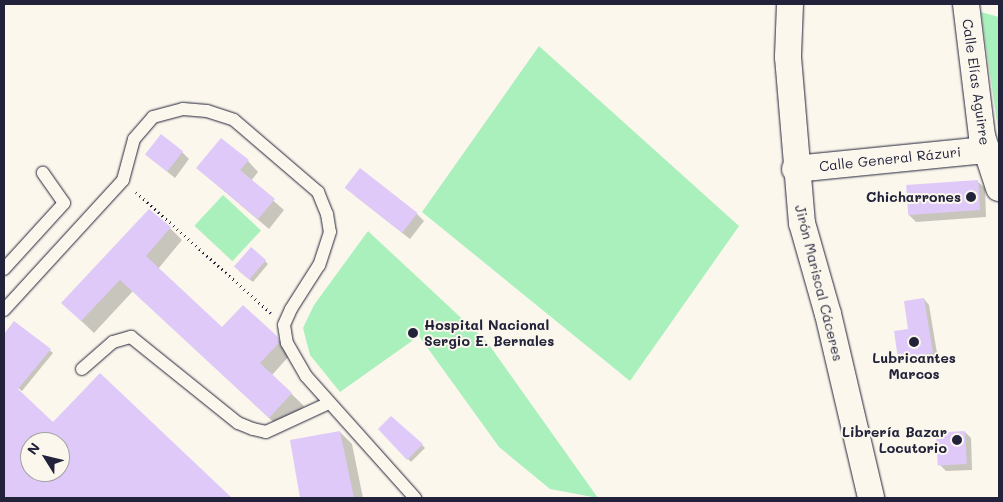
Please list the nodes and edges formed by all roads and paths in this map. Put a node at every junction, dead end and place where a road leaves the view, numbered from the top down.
1 (790, 4) edge
2 (966, 4) edge
3 (985, 150) junction
4 (795, 168) junction
5 (43, 173) dead end
6 (123, 180) junction
7 (999, 188) edge
8 (4, 269) edge
9 (4, 310) edge
10 (284, 325) junction
11 (82, 369) dead end
12 (329, 403) junction
13 (415, 498) edge
14 (871, 498) edge

1 - 4 street, Jirón Mariscal Cáceres
2 - 3 street, Calle Elías Aguirre
3 - 4 street, Calle General Rázuri
3 - 7 street, Calle Elías Aguirre
4 - 14 street, Jirón Mariscal Cáceres
5 - 8 lane
6 - 9 lane
6 - 10 path
6 - 10 lane
10 - 12 lane
11 - 12 lane
12 - 13 lane

